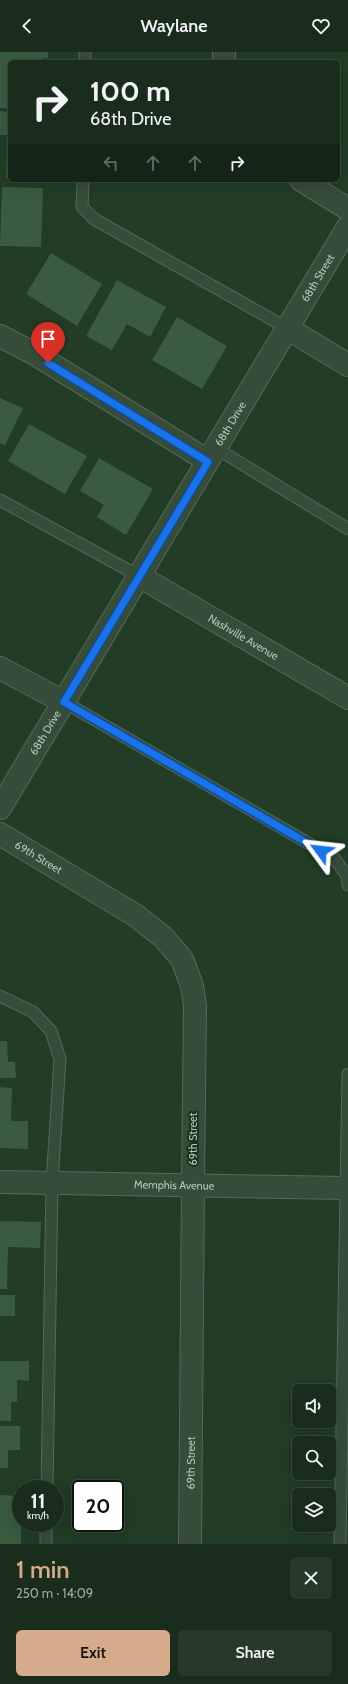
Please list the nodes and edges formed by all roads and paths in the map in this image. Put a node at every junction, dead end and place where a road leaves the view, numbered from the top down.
1 (83, 182) edge
2 (304, 182) edge
3 (348, 209) edge
4 (348, 227) edge
5 (287, 328) junction
6 (0, 336) edge
7 (348, 365) edge
8 (212, 455) junction
9 (0, 500) edge
10 (348, 529) edge
11 (139, 576) junction
12 (0, 668) edge
13 (348, 698) edge
14 (64, 702) junction
15 (0, 808) edge
16 (0, 834) edge
17 (348, 886) edge
18 (0, 996) edge
19 (348, 1074) edge
20 (0, 1182) edge
21 (52, 1183) junction
22 (193, 1185) junction
23 (346, 1188) edge
24 (47, 1480) edge
25 (46, 1532) edge
26 (46, 1544) edge
27 (190, 1544) edge
28 (340, 1544) edge

1 - 5 lane
2 - 3 street
4 - 5 street, 68th Street
5 - 7 street
5 - 8 street, 68th Drive
6 - 8 street
8 - 10 lane
8 - 11 street, 68th Drive
9 - 11 lane
11 - 13 street, Nashville Avenue
11 - 14 street, 68th Drive
12 - 14 street
14 - 15 street, 68th Drive
14 - 17 lane
16 - 22 street, 69th Street
18 - 21 lane
19 - 23 lane
20 - 21 street, Memphis Avenue
21 - 22 street, Memphis Avenue
21 - 24 lane
22 - 23 street, Memphis Avenue
22 - 27 street, 69th Street
23 - 28 lane
25 - 26 lane

